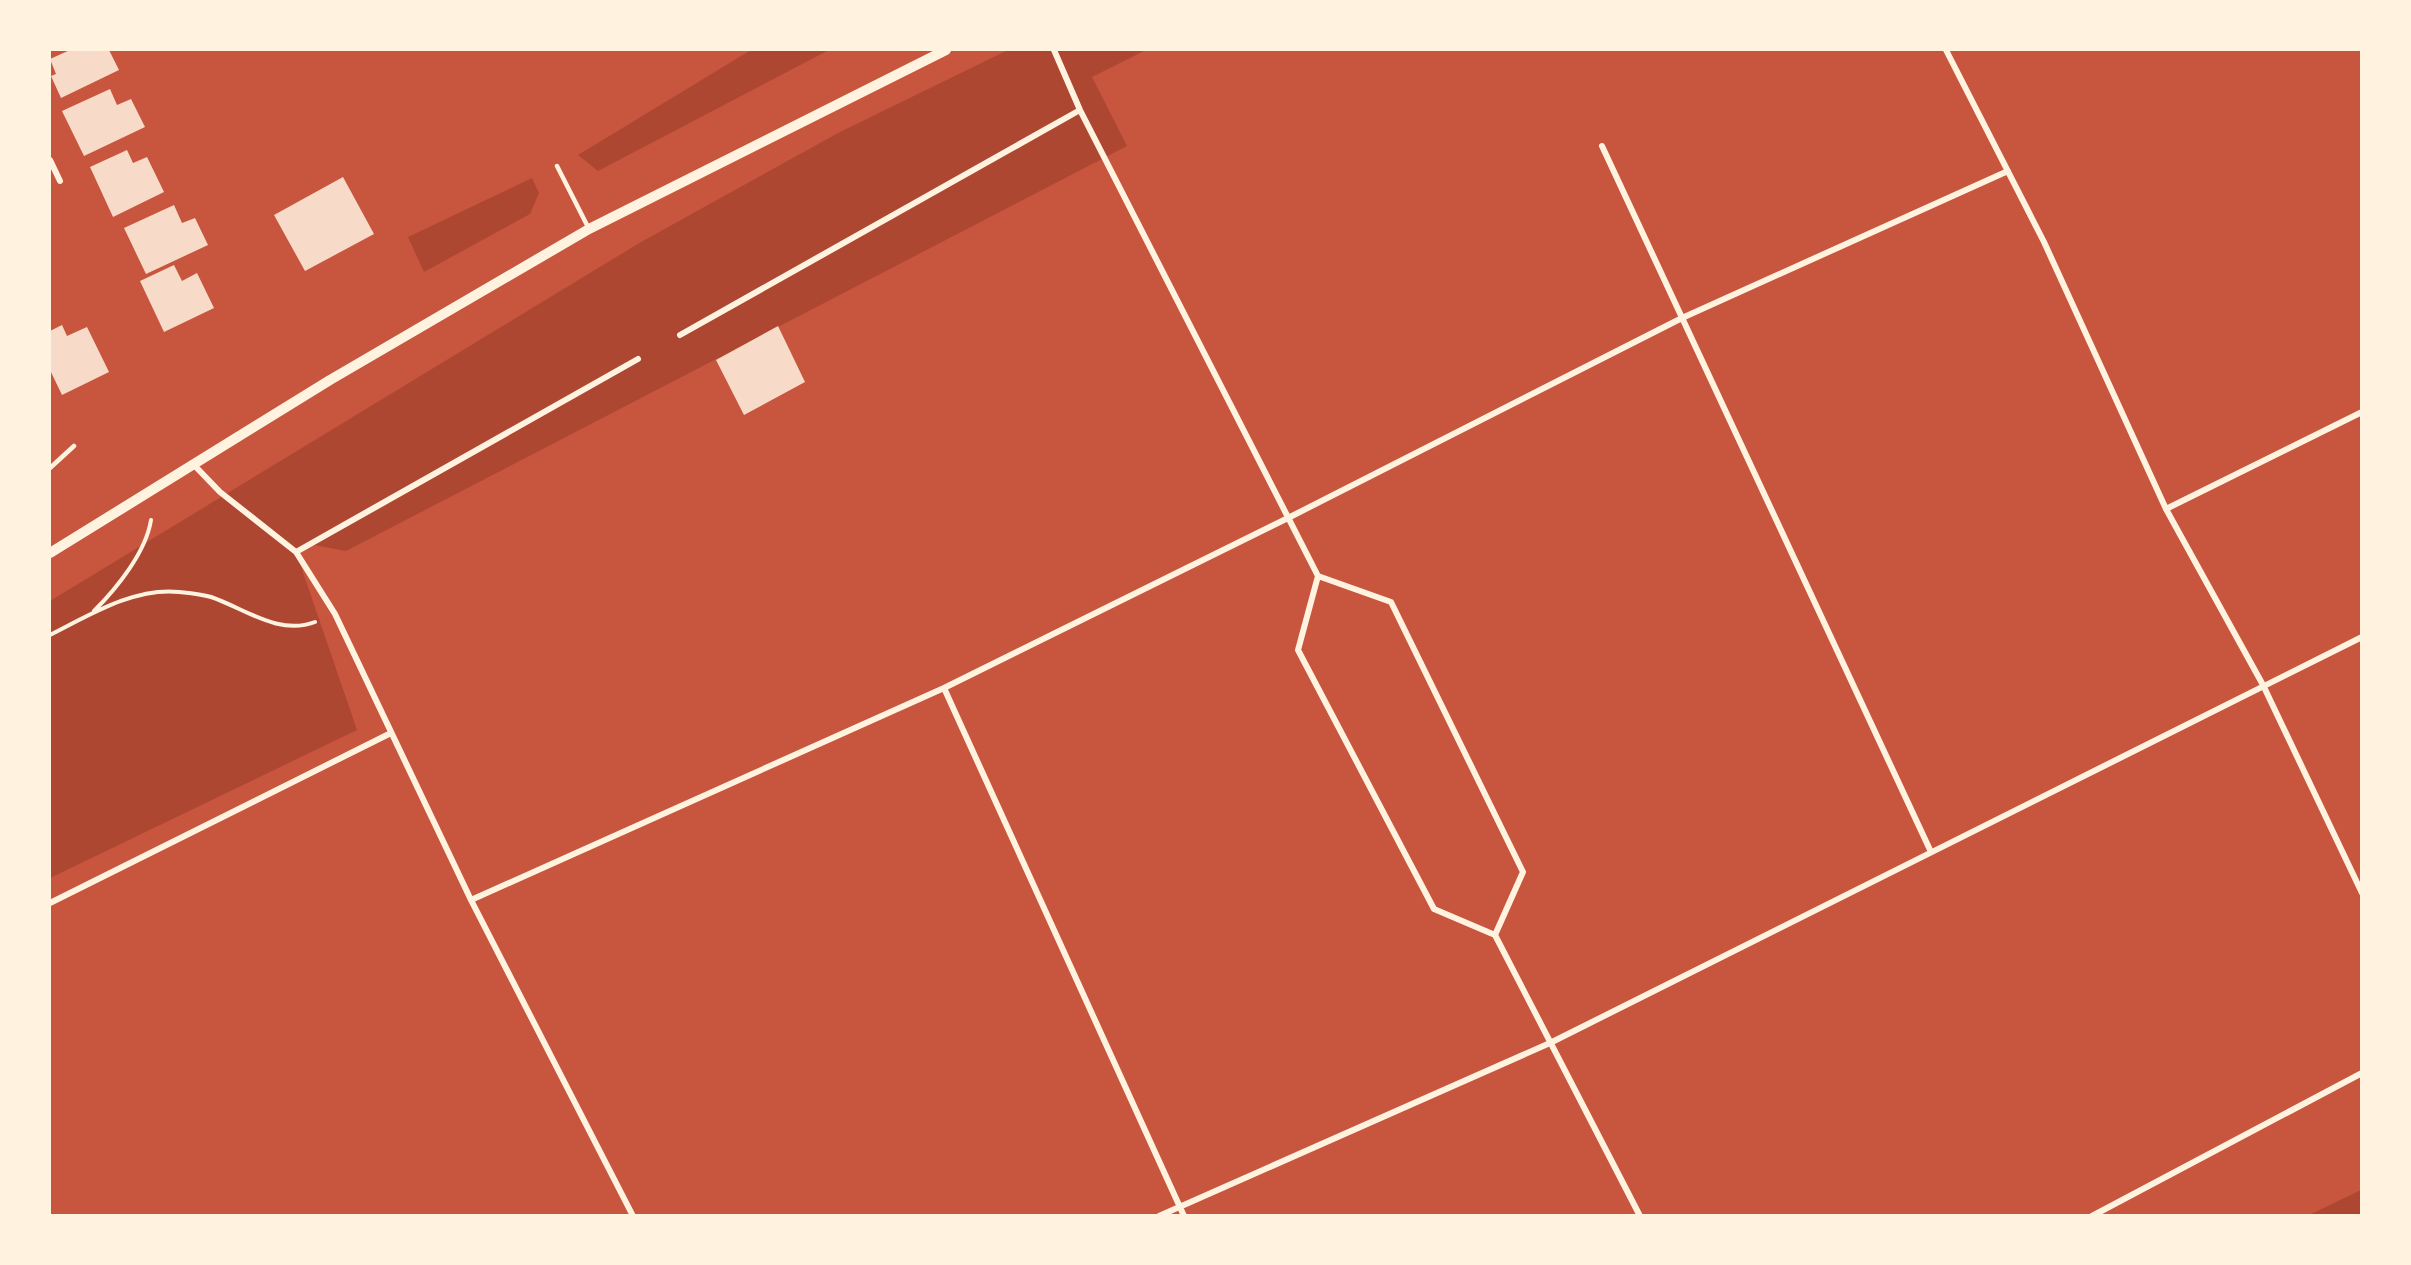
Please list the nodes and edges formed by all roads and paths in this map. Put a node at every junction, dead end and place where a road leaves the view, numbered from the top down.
1 (946, 50) edge
2 (1054, 50) edge
3 (1946, 50) edge
4 (1080, 110) junction
5 (1602, 146) dead end
6 (50, 160) edge
7 (557, 166) dead end
8 (2008, 171) junction
9 (60, 181) dead end
10 (589, 229) junction
11 (1682, 318) junction
12 (680, 334) dead end
13 (638, 359) dead end
14 (2361, 412) edge
15 (74, 446) dead end
16 (194, 465) junction
17 (50, 468) edge
18 (156, 489) junction
19 (2166, 509) junction
20 (1288, 518) junction
21 (296, 552) junction
22 (50, 553) edge
23 (1318, 576) junction
24 (92, 614) junction
25 (335, 615) junction
26 (50, 635) edge
27 (2361, 637) edge
28 (2263, 685) junction
29 (945, 688) junction
30 (391, 733) junction
31 (1930, 852) junction
32 (2361, 893) edge
33 (471, 900) junction
34 (50, 903) edge
35 (1495, 935) junction
36 (1550, 1043) junction
37 (2361, 1073) edge
38 (1179, 1205) junction
39 (633, 1215) edge
40 (1159, 1215) edge
41 (1184, 1215) edge
42 (1640, 1215) edge
43 (2092, 1215) edge

1 - 10 street
2 - 4 street
3 - 8 street
4 - 12 street
4 - 20 street
5 - 11 street
6 - 9 street
7 - 10 lane
8 - 11 street
8 - 19 street
10 - 16 street
11 - 20 street
11 - 31 street
13 - 21 street
14 - 19 street
15 - 17 lane
16 - 18 street
16 - 21 street
18 - 22 street
18 - 24 path
19 - 28 street
20 - 23 street
20 - 29 street
21 - 25 street
23 - 35 street
23 - 35 street
24 - 25 path
24 - 26 path
25 - 30 street
27 - 28 street
28 - 31 street
28 - 32 street
29 - 33 street
29 - 38 street
30 - 33 street
30 - 34 street
31 - 36 street
33 - 39 street
35 - 36 street
36 - 38 street
36 - 42 street
37 - 43 street
38 - 40 street
38 - 41 street

